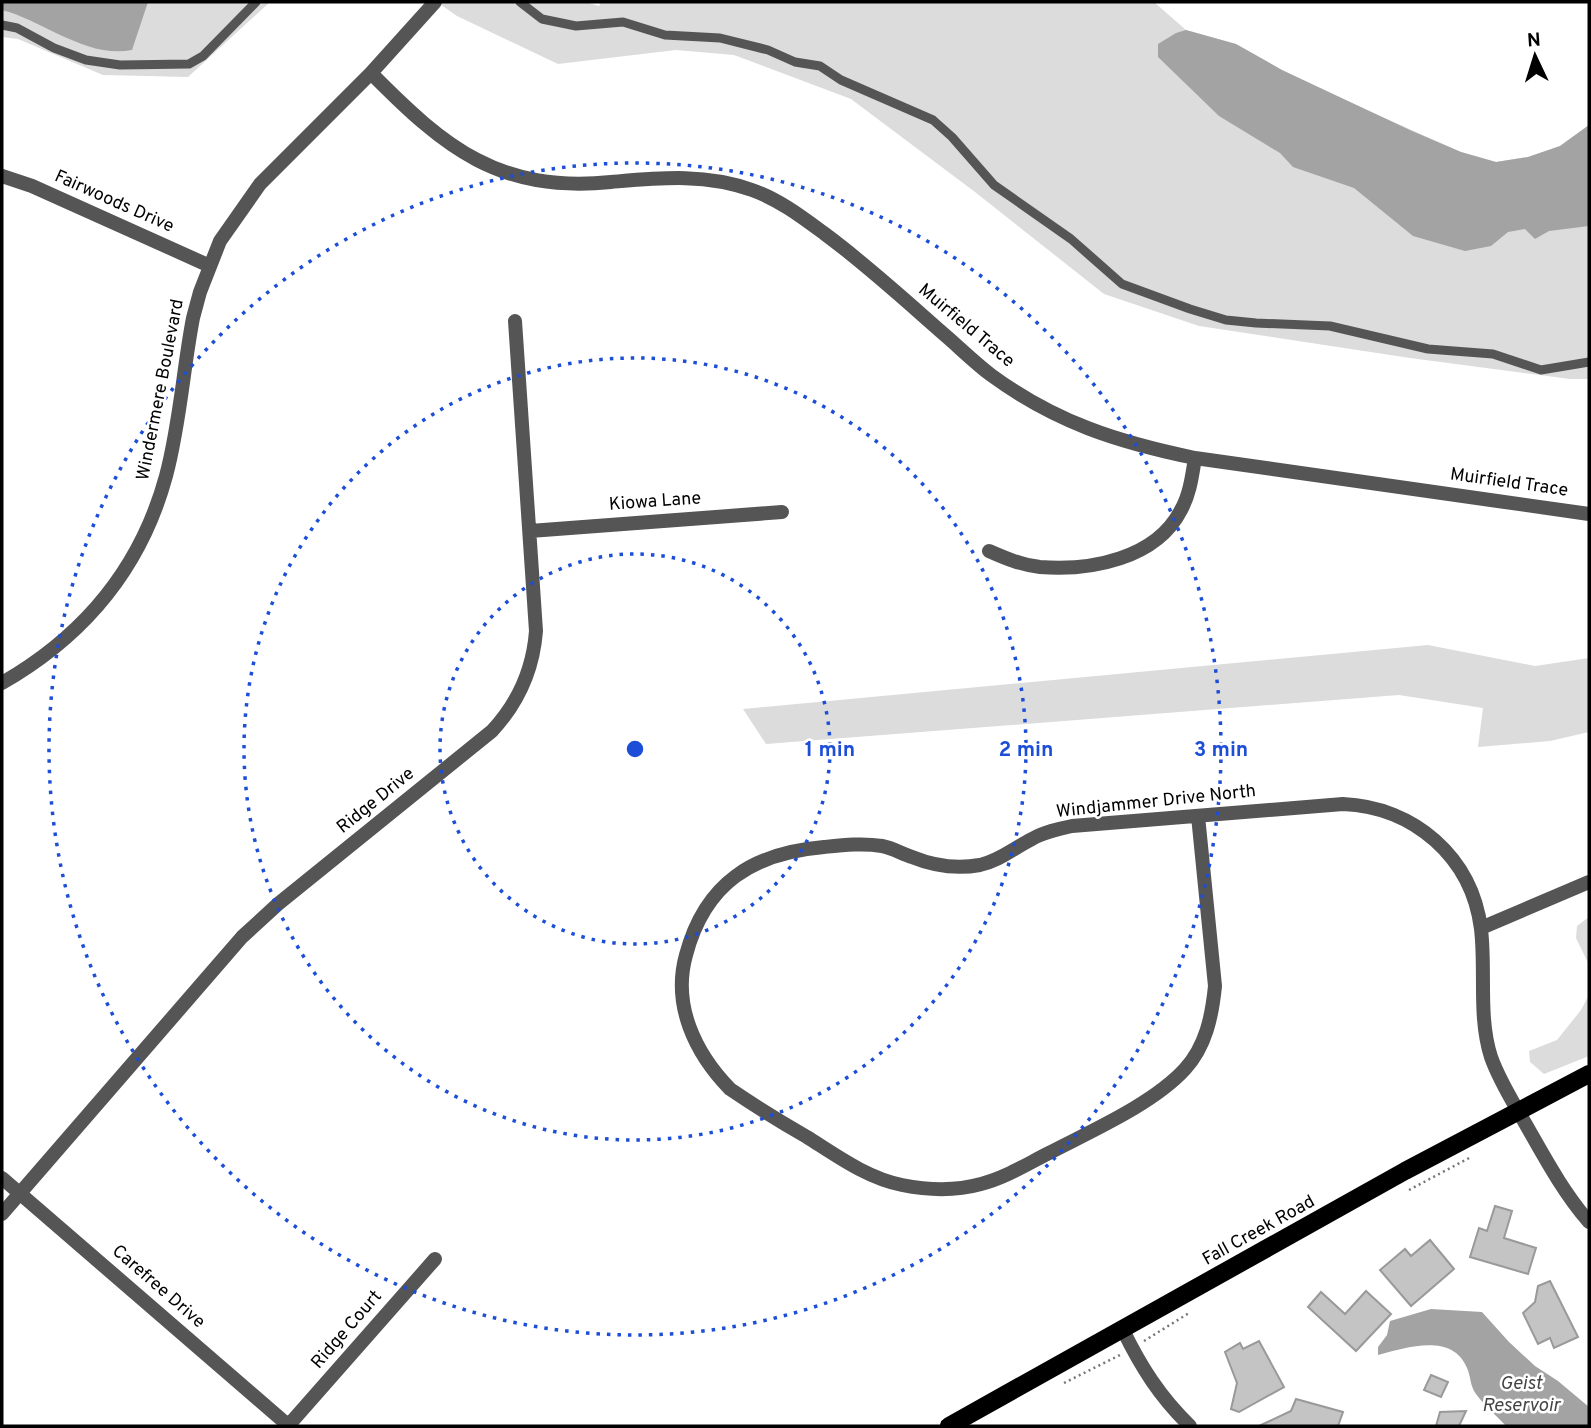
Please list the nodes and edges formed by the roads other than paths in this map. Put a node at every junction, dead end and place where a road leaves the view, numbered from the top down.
1 (256, 2) edge
2 (436, 2) edge
3 (520, 2) edge
4 (2, 26) edge
5 (371, 72) junction
6 (2, 176) edge
7 (210, 265) junction
8 (515, 321) dead end
9 (1589, 362) edge
10 (1195, 458) junction
11 (782, 512) dead end
12 (1589, 514) edge
13 (530, 531) junction
14 (989, 551) dead end
15 (2, 683) edge
16 (1198, 816) junction
17 (1589, 882) edge
18 (1481, 928) junction
19 (1589, 1074) edge
20 (1518, 1111) junction
21 (2, 1178) edge
22 (20, 1193) junction
23 (2, 1214) edge
24 (1589, 1222) edge
25 (435, 1259) dead end
26 (1123, 1330) junction
27 (289, 1426) edge
28 (950, 1426) edge
29 (1190, 1426) edge

1 - 4 lane
2 - 5 street, Windermere Boulevard
3 - 9 lane
5 - 7 street, Windermere Boulevard
5 - 10 street, Muirfield Trace
6 - 7 street, Fairwoods Drive
7 - 15 street, Windermere Boulevard
8 - 13 street, Ridge Drive
10 - 12 street, Muirfield Trace
10 - 14 street
11 - 13 street, Kiowa Lane
13 - 22 street, Ridge Drive
16 - 16 street, Windjammer Drive North
16 - 18 street, Windjammer Drive North
17 - 18 street
18 - 20 street, Windjammer Drive North
19 - 20 main road, Fall Creek Road
20 - 24 street, Windjammer Drive North
20 - 26 main road, Fall Creek Road
21 - 22 street, Carefree Drive
22 - 23 street, Ridge Drive
22 - 27 street, Carefree Drive
25 - 27 street, Ridge Court
26 - 28 main road, Fall Creek Road
26 - 29 street

